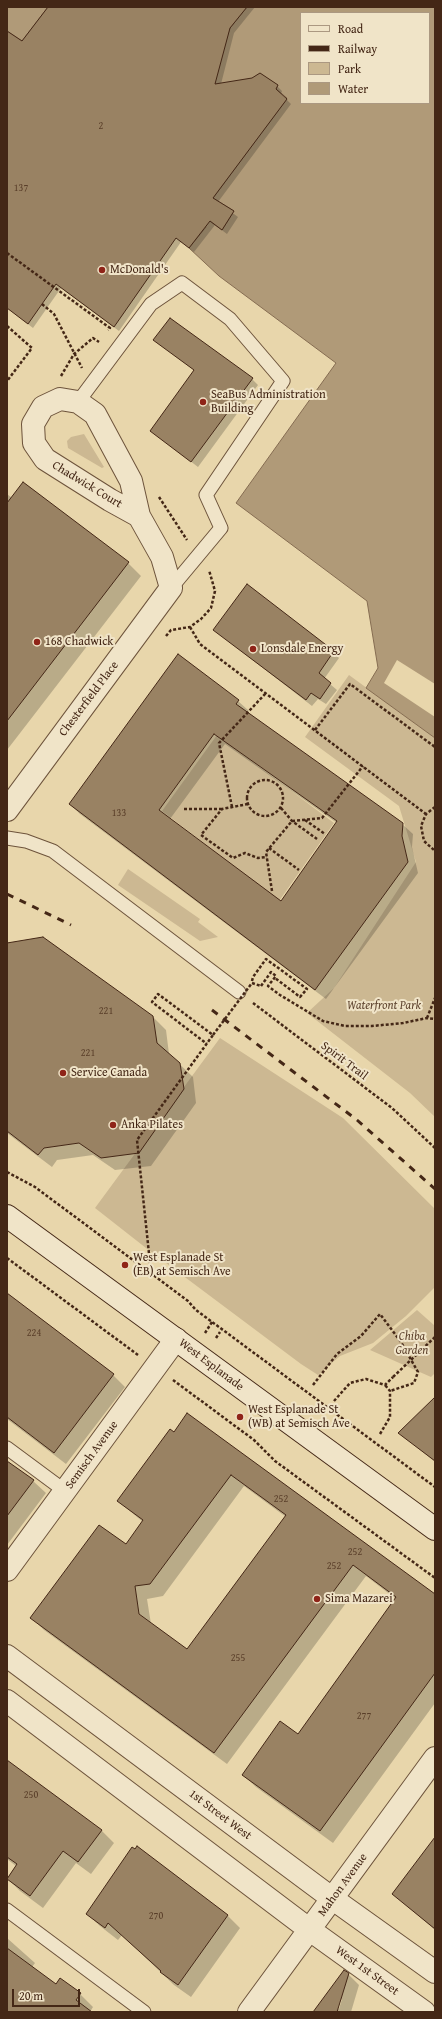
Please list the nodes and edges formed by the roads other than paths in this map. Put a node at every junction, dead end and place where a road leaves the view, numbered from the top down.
1 (78, 402) junction
2 (139, 516) junction
3 (171, 588) junction
4 (7, 810) edge
5 (7, 838) edge
6 (242, 994) dead end
7 (7, 1216) edge
8 (176, 1340) junction
9 (7, 1448) edge
10 (65, 1491) junction
11 (435, 1529) edge
12 (7, 1570) edge
13 (7, 1656) edge
14 (7, 1701) edge
15 (434, 1760) edge
16 (333, 1899) junction
17 (7, 1910) edge
18 (310, 1930) junction
19 (435, 1972) edge
20 (144, 2012) edge
21 (249, 2012) edge
22 (424, 2012) edge

1 - 2 street, Chadwick Court
1 - 2 street, Chadwick Court
1 - 3 lane
2 - 3 street, Chadwick Court
3 - 4 street, Chesterfield Place
5 - 6 lane
7 - 8 street, West Esplanade
8 - 10 street, Semisch Avenue
8 - 11 street, West Esplanade
9 - 10 lane
10 - 12 street, Semisch Avenue
13 - 16 street, 1st Street West
14 - 18 street
15 - 16 street, Mahon Avenue
16 - 18 street, Mahon Avenue
16 - 19 street, 1st Street West
17 - 20 lane
18 - 21 street, Mahon Avenue
18 - 22 street, West 1st Street

